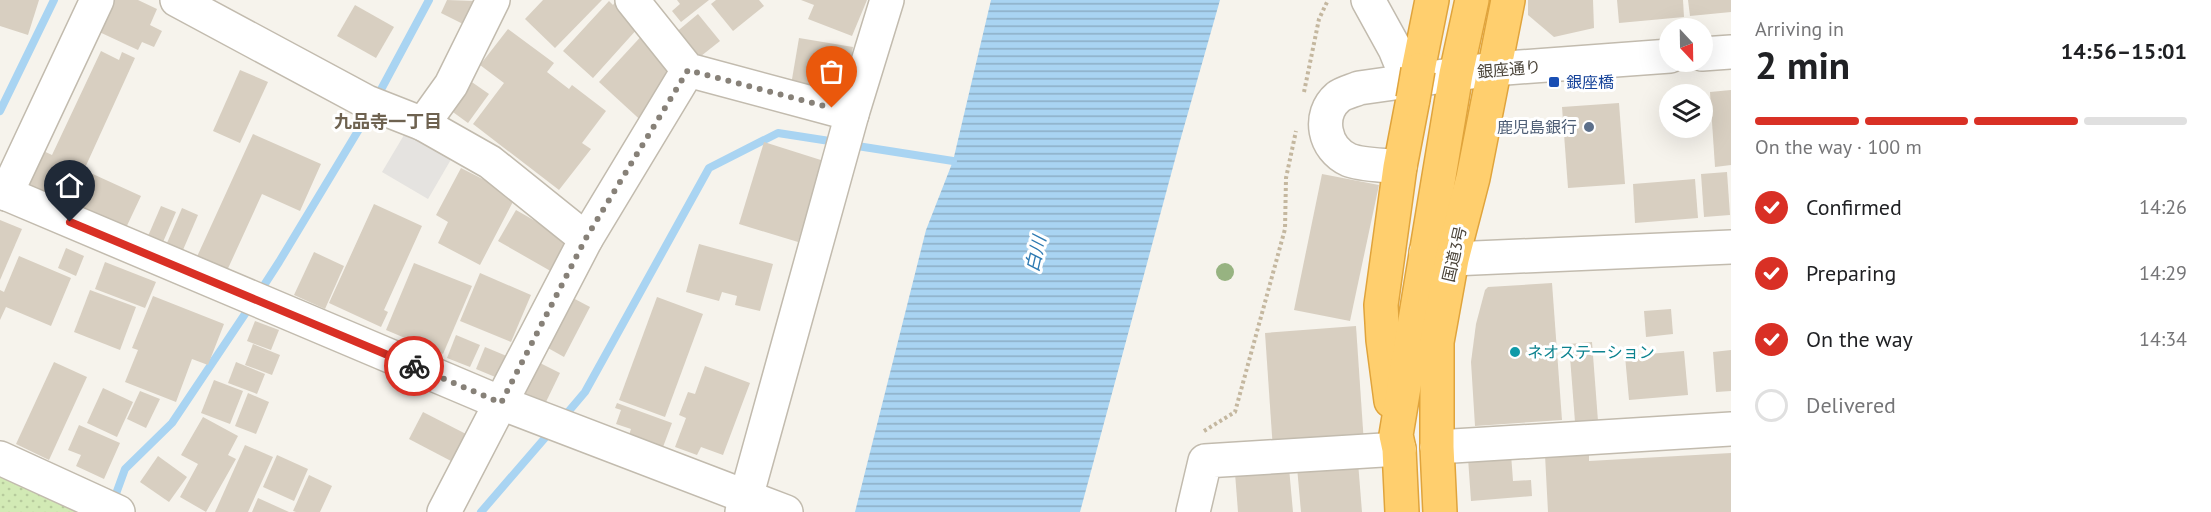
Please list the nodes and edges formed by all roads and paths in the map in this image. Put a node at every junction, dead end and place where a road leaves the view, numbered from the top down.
1 (98, 0) edge
2 (177, 0) edge
3 (493, 0) edge
4 (632, 0) edge
5 (886, 0) edge
6 (1328, 0) edge
7 (1368, 0) edge
8 (1432, 0) edge
9 (1472, 0) edge
10 (1508, 0) edge
11 (1731, 52) edge
12 (1713, 53) edge
13 (1659, 57) edge
14 (1493, 69) junction
15 (688, 70) junction
16 (1456, 74) junction
17 (1412, 80) junction
18 (1303, 98) dead end
19 (852, 114) junction
20 (1298, 121) dead end
21 (423, 124) junction
22 (1400, 166) junction
23 (3, 193) edge
24 (586, 238) junction
25 (1731, 247) edge
26 (1439, 255) junction
27 (501, 403) junction
28 (1731, 429) edge
29 (1397, 442) junction
30 (1437, 447) junction
31 (1209, 452) junction
32 (0, 458) edge
33 (744, 504) edge
34 (118, 512) edge
35 (444, 512) edge
36 (786, 512) edge
37 (1193, 512) edge
38 (1215, 512) edge
39 (1402, 512) edge
40 (1440, 512) edge

1 - 23 street
2 - 21 street
3 - 21 street
4 - 15 street
5 - 19 street
6 - 18 path
7 - 17 street
8 - 17 highway
9 - 16 highway, 国道3号
10 - 14 highway, 国道3号
11 - 12 street
13 - 14 street, 銀座通り
14 - 16 street, 銀座通り
14 - 26 highway, 国道3号
15 - 19 street
15 - 24 street
16 - 22 street, 銀座通り
16 - 26 highway, 国道3号
17 - 22 highway
19 - 33 street
20 - 31 path
21 - 24 street
22 - 29 highway
23 - 27 street
24 - 27 street
25 - 26 street
26 - 29 highway, 国道3号
26 - 30 highway, 国道3号
27 - 33 street
27 - 35 street
28 - 30 street
29 - 31 street
29 - 39 highway, 国道3号
30 - 40 highway, 国道3号
31 - 37 street
31 - 38 street
32 - 34 street
33 - 36 street

